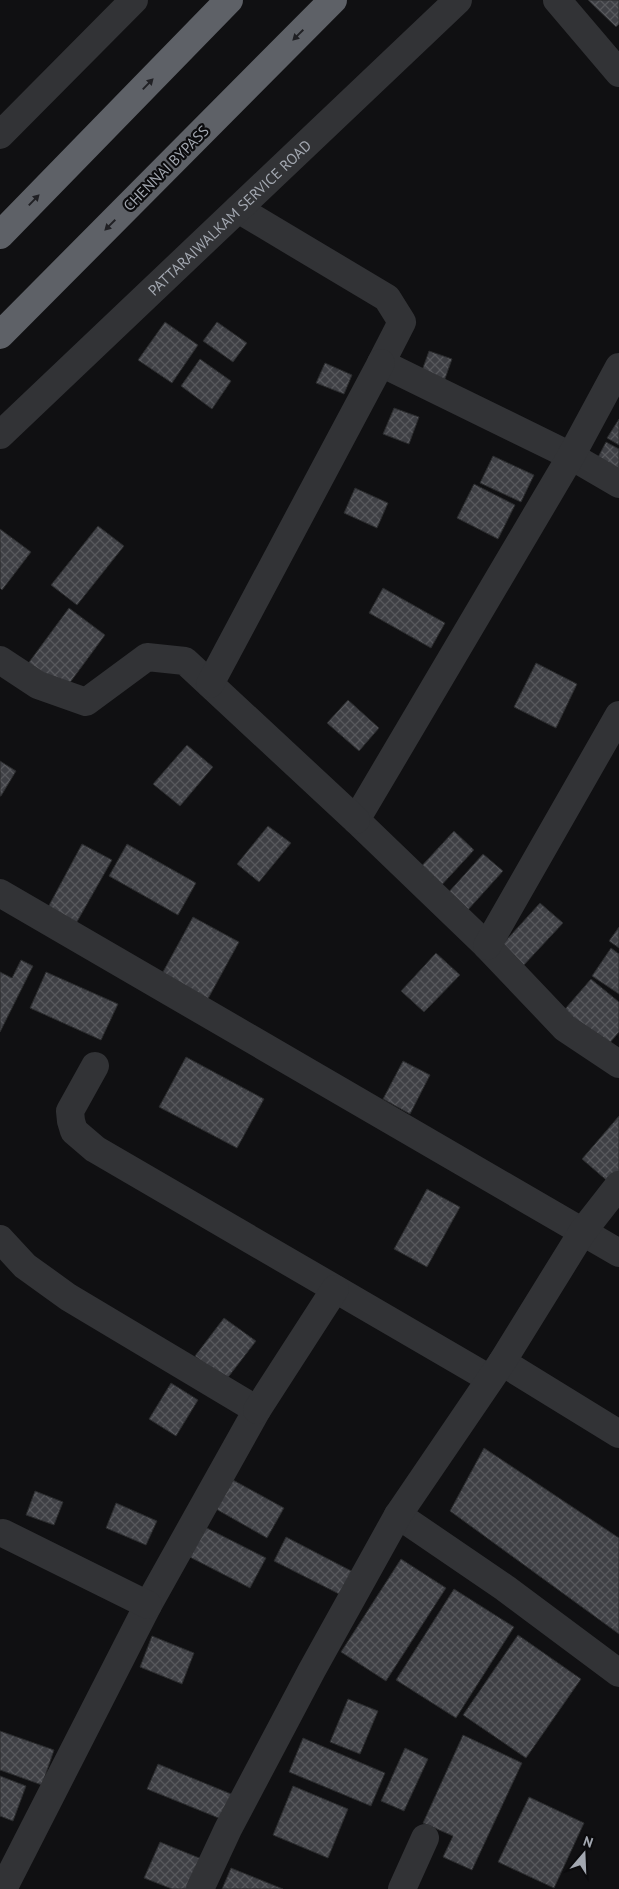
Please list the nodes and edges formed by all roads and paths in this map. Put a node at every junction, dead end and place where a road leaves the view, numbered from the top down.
1 (134, 0) edge
2 (229, 0) edge
3 (332, 0) edge
4 (458, 0) edge
5 (557, 0) edge
6 (619, 74) edge
7 (0, 135) edge
8 (238, 209) junction
9 (0, 235) edge
10 (0, 335) edge
11 (381, 363) junction
12 (619, 367) edge
13 (0, 435) edge
14 (570, 456) junction
15 (619, 484) edge
16 (0, 660) edge
17 (210, 684) junction
18 (619, 715) edge
19 (356, 820) junction
20 (0, 893) edge
21 (487, 946) junction
22 (618, 1060) edge
23 (95, 1066) dead end
24 (619, 1184) edge
25 (583, 1232) junction
26 (0, 1239) edge
27 (619, 1253) edge
28 (335, 1289) junction
29 (496, 1370) junction
30 (257, 1410) junction
31 (619, 1434) edge
32 (398, 1515) junction
33 (3, 1532) dead end
34 (148, 1604) junction
35 (619, 1673) edge
36 (425, 1838) dead end
37 (3, 1889) edge
38 (200, 1889) edge
39 (402, 1889) edge

1 - 7 street
9 -> 2 highway
3 -> 10 highway, CHENNAI BYPASS
4 - 8 street, PATTARAIWALKAM SERVICE ROAD
5 - 6 street
8 - 11 street
8 - 13 street, PATTARAIWALKAM SERVICE ROAD
11 - 14 street
11 - 17 street
12 - 14 street
14 - 15 street
14 - 19 street
16 - 17 street
17 - 19 street
18 - 21 street
19 - 21 street
20 - 25 street
21 - 22 street
23 - 28 street
24 - 25 street
25 - 27 street
25 - 29 street
26 - 30 street
28 - 29 street
28 - 30 street
29 - 31 street
29 - 32 street
30 - 34 street
32 - 35 street
32 - 38 street
33 - 34 street
34 - 37 street
36 - 39 street

